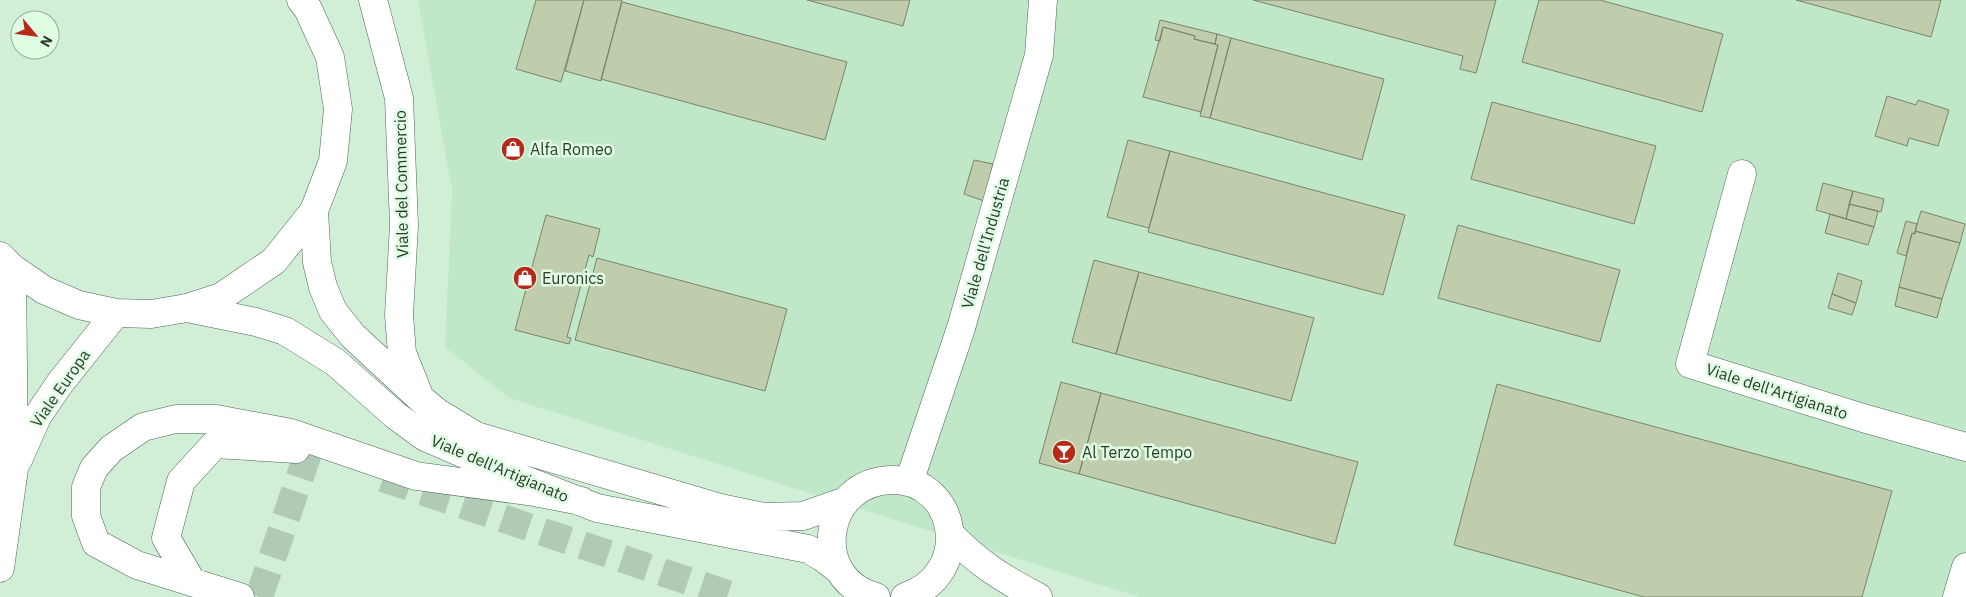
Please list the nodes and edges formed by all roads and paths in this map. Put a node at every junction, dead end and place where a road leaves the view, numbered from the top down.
1 (301, 0) edge
2 (373, 0) edge
3 (1043, 0) edge
4 (1742, 174) dead end
5 (314, 211) junction
6 (6, 262) edge
7 (187, 308) junction
8 (116, 313) junction
9 (421, 399) junction
10 (1966, 446) edge
11 (296, 449) dead end
12 (14, 468) junction
13 (910, 482) junction
14 (846, 500) junction
15 (581, 501) junction
16 (950, 534) junction
17 (1966, 567) edge
18 (0, 568) edge
19 (839, 570) junction
20 (192, 582) junction
21 (918, 596) edge
22 (240, 597) edge
23 (876, 597) edge
24 (1038, 597) edge
25 (1957, 597) edge

1 - 5 street
2 - 9 street, Viale del Commercio
3 - 13 street, Viale dell'Industria
4 - 10 street, Viale dell'Artigianato
5 - 7 street
5 - 9 street, Viale dell'Artigianato
6 - 8 street
6 - 12 street, Viale Europa
7 - 8 street
7 - 15 street, Viale dell'Artigianato
8 - 12 street, Viale Europa
9 - 14 street, Viale dell'Artigianato
11 - 20 street
12 - 18 street, Viale Europa
13 - 14 street, Viale dell'Artigianato
13 - 16 street, Viale dell'Artigianato
14 - 19 street, Viale dell'Artigianato
15 - 19 street, Viale dell'Artigianato
15 - 20 street
16 - 21 street, Viale dell'Artigianato
16 - 24 street, Viale dell'Artigianato
17 - 25 street
19 - 23 street, Viale dell'Artigianato
20 - 22 street

